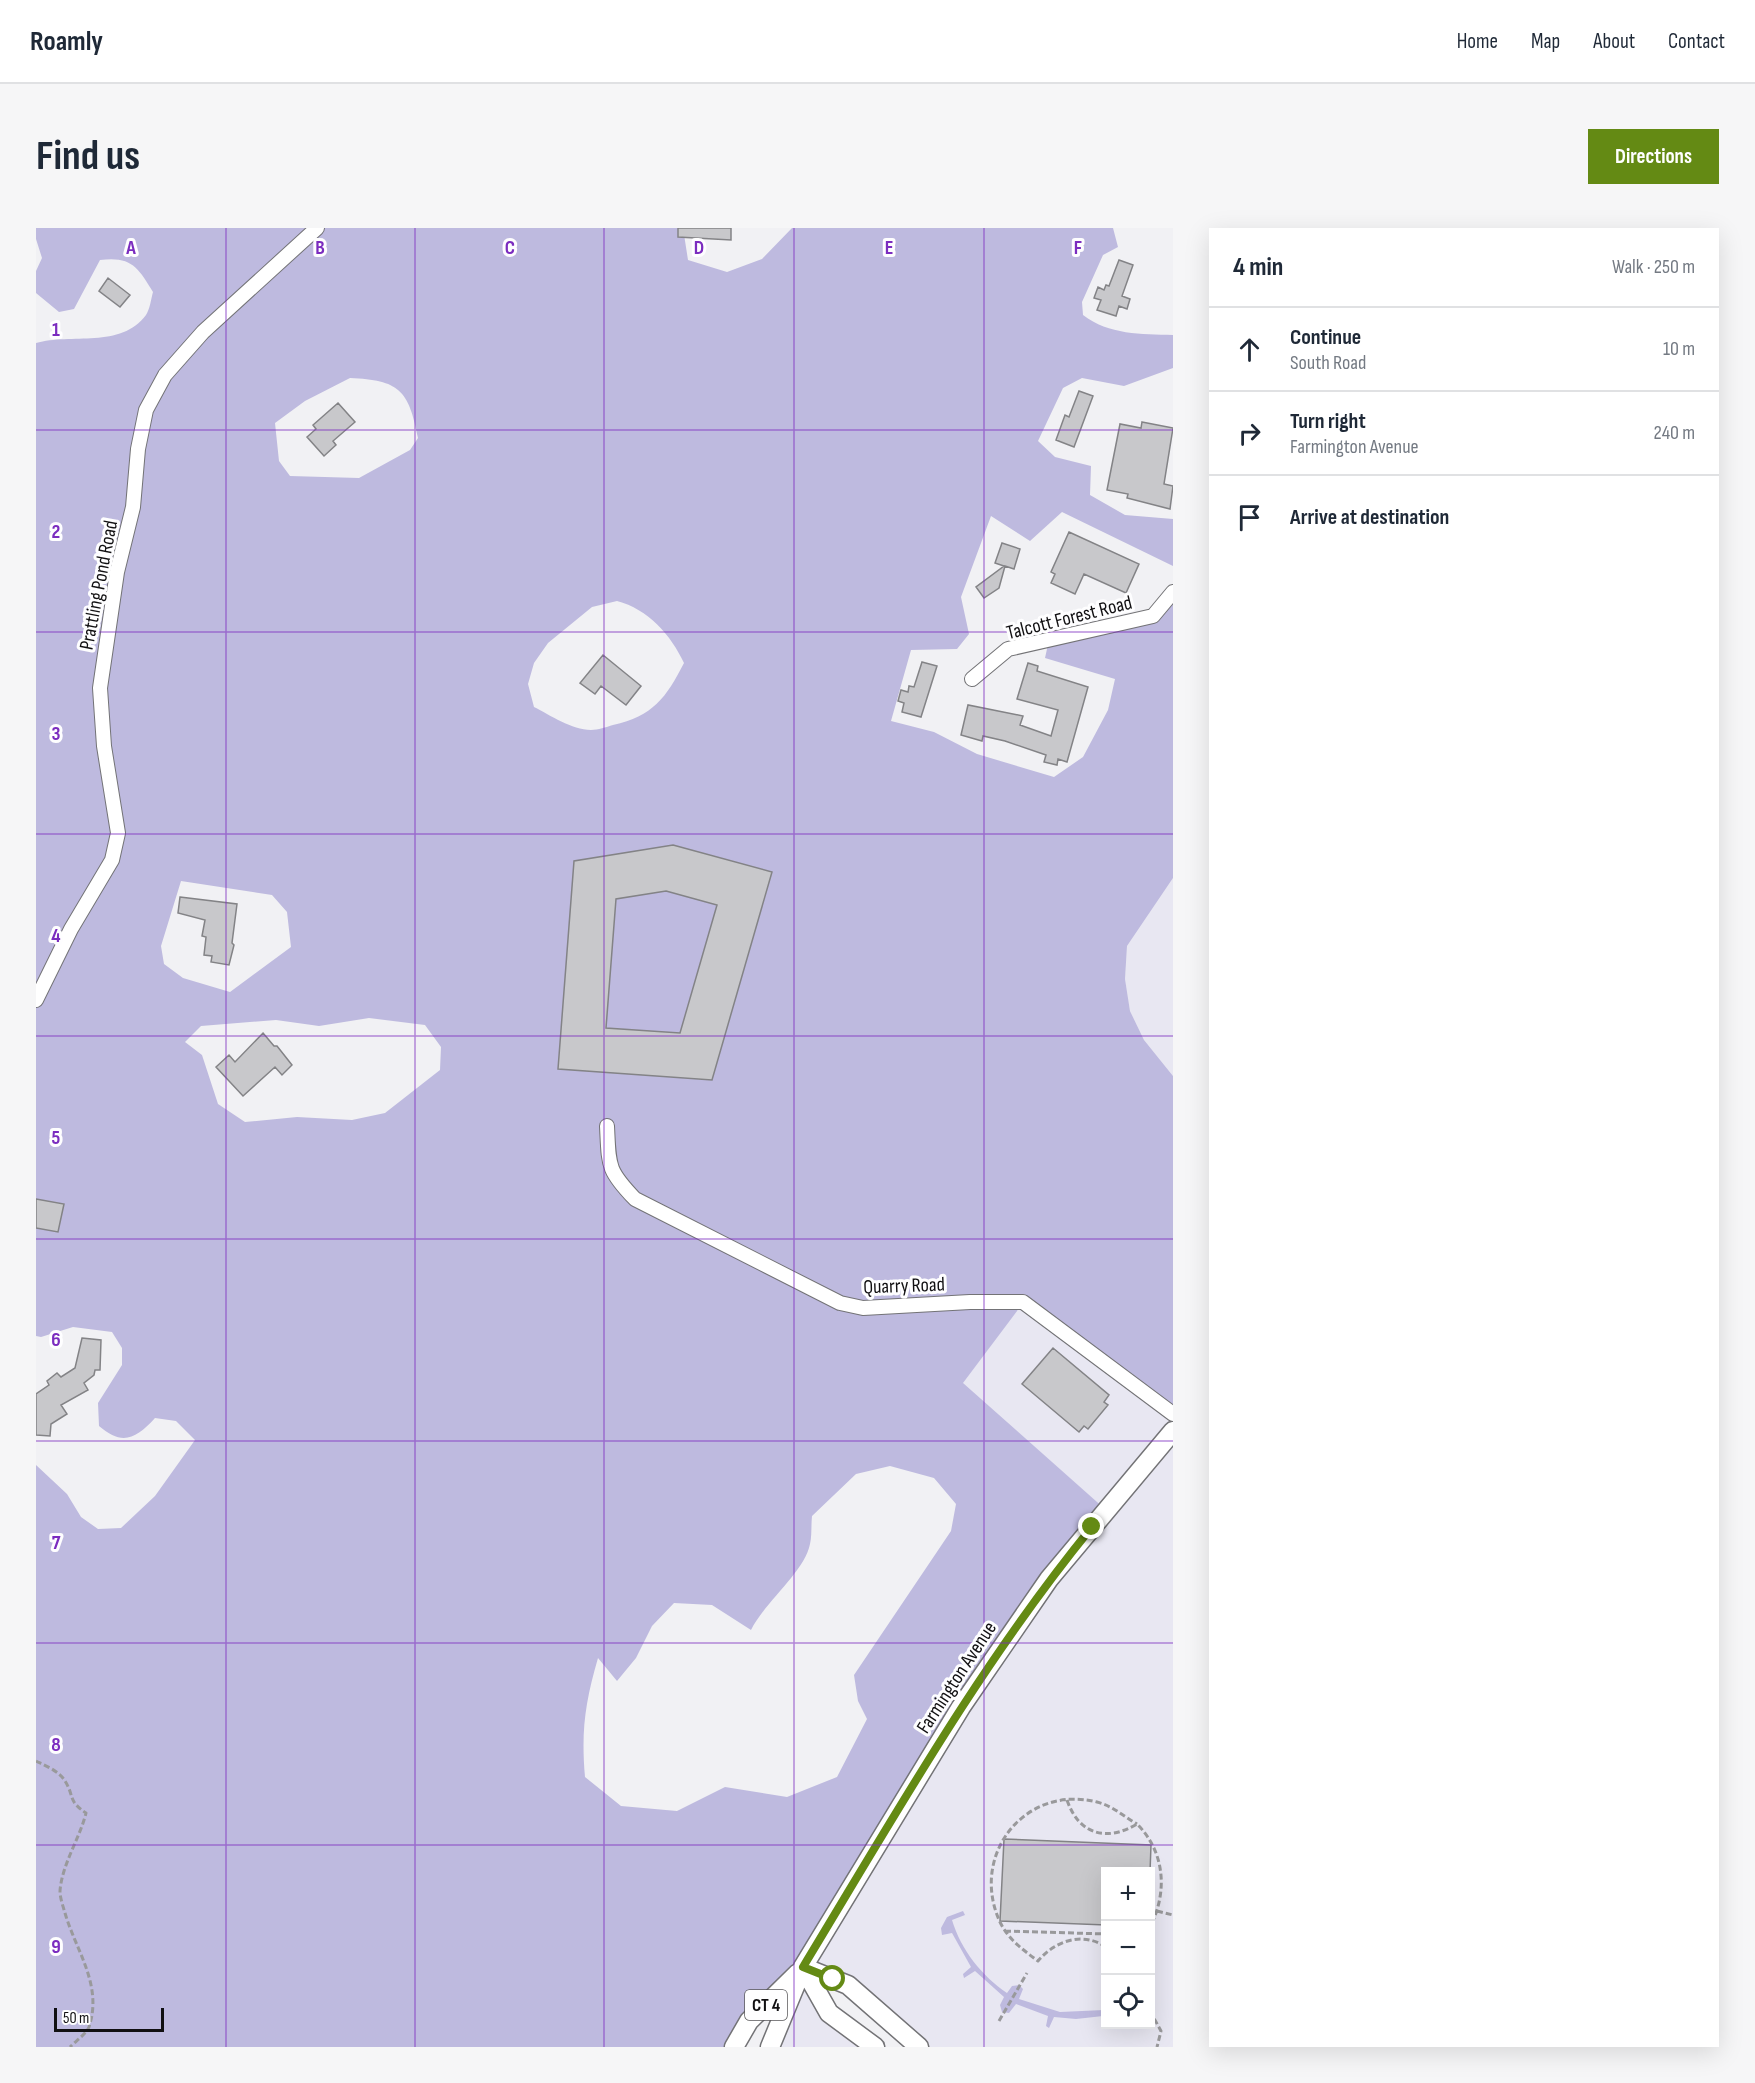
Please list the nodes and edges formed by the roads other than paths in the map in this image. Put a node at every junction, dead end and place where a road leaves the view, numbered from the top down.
1 (317, 228) edge
2 (1173, 592) edge
3 (972, 679) dead end
4 (36, 1000) edge
5 (608, 1126) dead end
6 (1173, 1414) edge
7 (1173, 1431) edge
8 (803, 1967) junction
9 (734, 2047) edge
10 (770, 2047) edge
11 (875, 2047) edge
12 (919, 2047) edge

1 - 4 street, Prattling Pond Road
2 - 3 street, Talcott Forest Road
5 - 6 street, Quarry Road
7 - 8 main road, Farmington Avenue / CT 4
8 - 9 main road, Farmington Avenue / CT 4
8 - 10 main road, Farmington Avenue / CT 4
8 - 11 main road
8 - 12 main road

